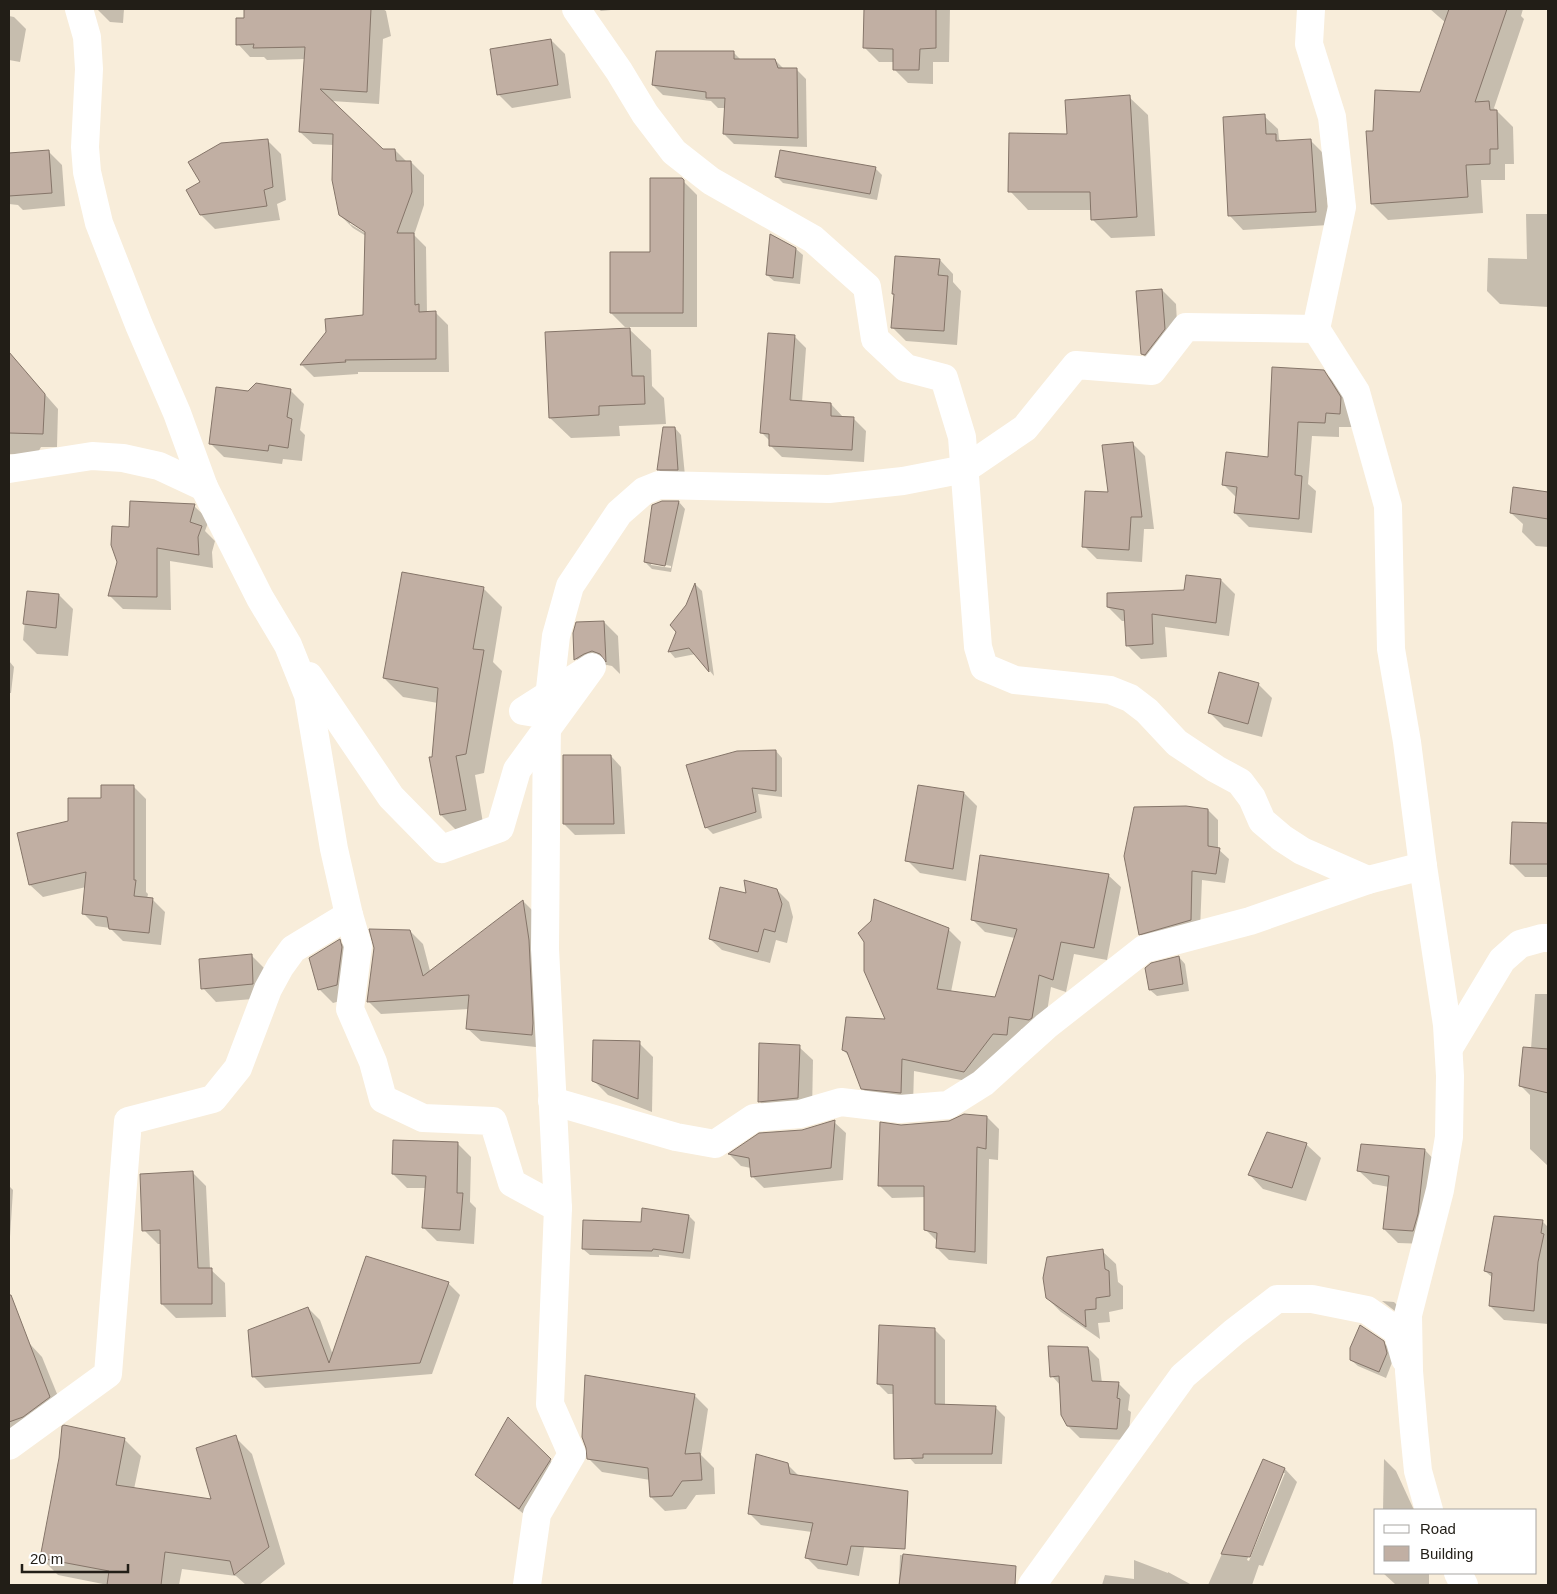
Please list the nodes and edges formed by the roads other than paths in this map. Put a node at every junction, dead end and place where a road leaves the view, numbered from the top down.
1 (79, 9) edge
2 (576, 9) edge
3 (1311, 9) edge
4 (1316, 329) junction
5 (9, 469) edge
6 (965, 469) junction
7 (204, 487) junction
8 (288, 645) junction
9 (547, 716) junction
10 (1422, 866) junction
11 (1368, 880) junction
12 (349, 916) junction
13 (1548, 938) edge
14 (1449, 1048) junction
15 (552, 1101) junction
16 (558, 1208) junction
17 (1409, 1372) junction
18 (9, 1446) edge
19 (1429, 1509) edge
20 (527, 1585) edge
21 (1032, 1585) edge

1 - 7 street
2 - 6 street
3 - 4 street
4 - 6 street
4 - 10 street
5 - 7 street
6 - 9 street
6 - 11 street
7 - 8 street
8 - 9 street
8 - 12 street
9 - 15 street
10 - 11 street
10 - 14 street
11 - 15 street
12 - 16 street
12 - 18 street
13 - 14 street
14 - 17 street
15 - 16 street
16 - 20 street
17 - 19 street
17 - 21 street

